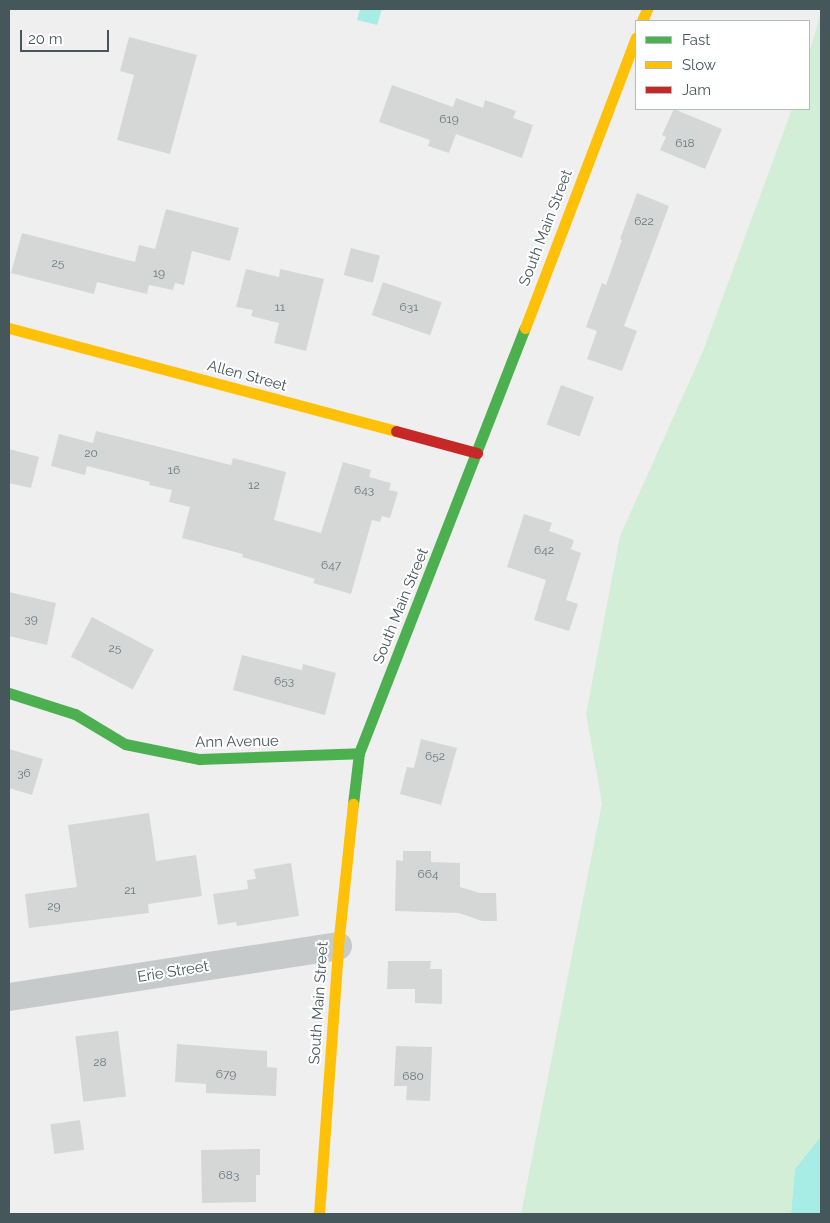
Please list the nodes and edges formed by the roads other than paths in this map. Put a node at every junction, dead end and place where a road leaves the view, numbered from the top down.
1 (635, 40) edge
2 (9, 328) edge
3 (478, 453) junction
4 (9, 693) edge
5 (359, 754) junction
6 (338, 946) junction
7 (9, 997) edge
8 (319, 1214) edge

1 - 3 main road, South Main Street
2 - 3 main road, Allen Street
3 - 5 main road, South Main Street
4 - 5 main road, Ann Avenue
5 - 6 main road, South Main Street
6 - 7 street, Erie Street
6 - 8 main road, South Main Street

